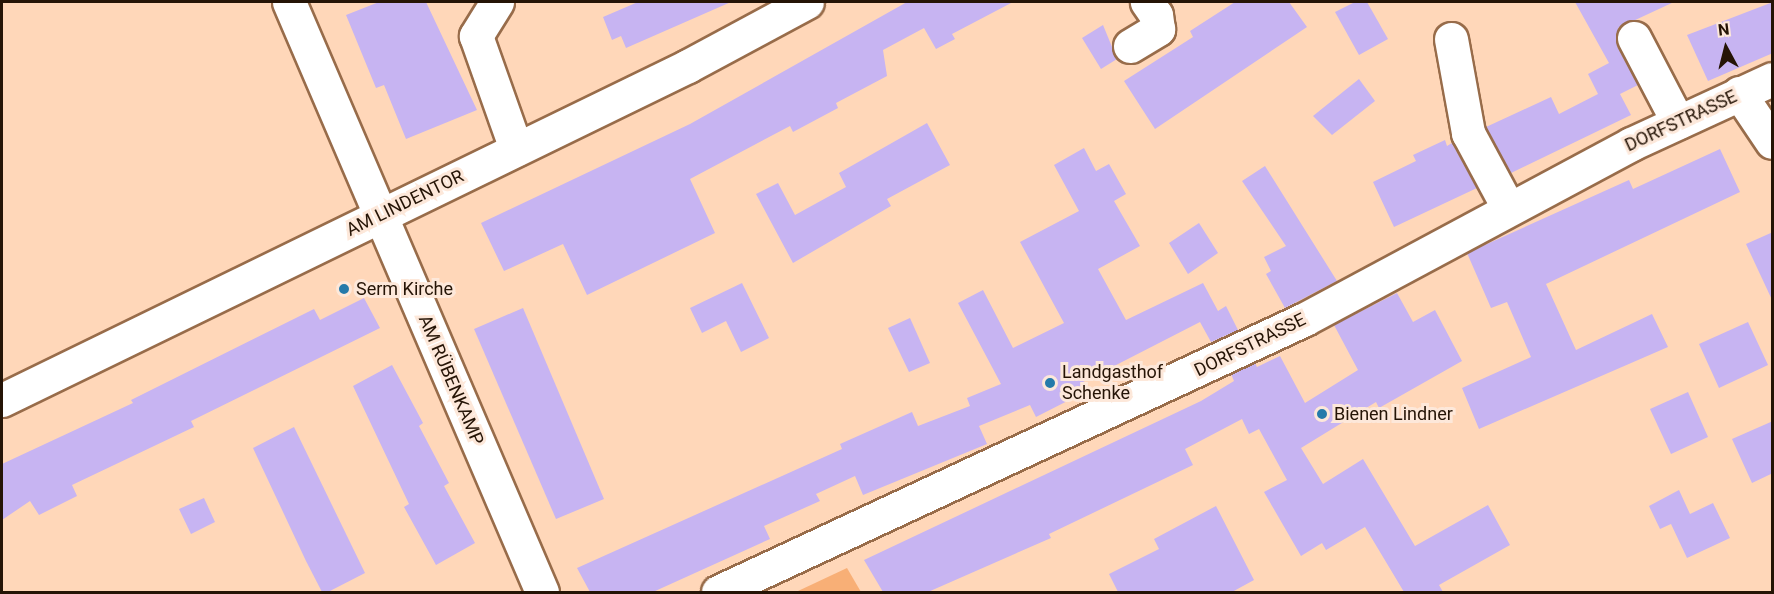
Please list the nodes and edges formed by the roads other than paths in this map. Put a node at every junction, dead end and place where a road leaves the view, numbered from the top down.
1 (289, 2) edge
2 (497, 2) edge
3 (807, 2) edge
4 (1147, 2) edge
5 (1634, 38) dead end
6 (1451, 39) dead end
7 (1130, 46) dead end
8 (1773, 80) edge
9 (1739, 93) junction
10 (1678, 122) junction
11 (1773, 142) edge
12 (516, 149) junction
13 (1509, 209) junction
14 (382, 215) junction
15 (2, 400) edge
16 (542, 592) edge
17 (718, 592) edge

1 - 14 street, AM RÜBENKAMP
2 - 12 street
3 - 12 street, AM LINDENTOR
4 - 7 street
5 - 10 street
6 - 13 street
8 - 9 street, DORFSTRASSE
9 - 10 street, DORFSTRASSE
9 - 11 street
10 - 13 street, DORFSTRASSE
12 - 14 street, AM LINDENTOR
13 - 17 street, DORFSTRASSE
14 - 15 street, AM LINDENTOR
14 - 16 street, AM RÜBENKAMP

